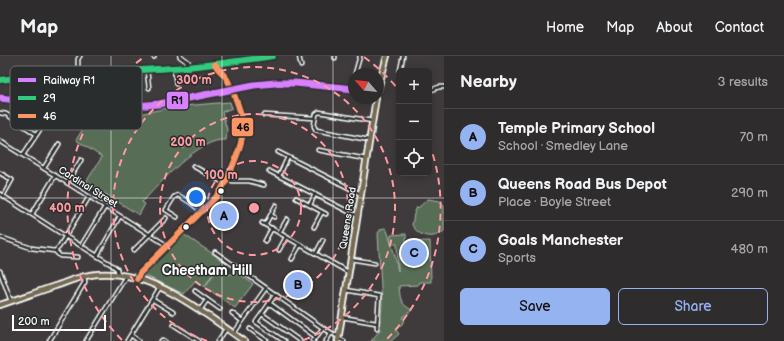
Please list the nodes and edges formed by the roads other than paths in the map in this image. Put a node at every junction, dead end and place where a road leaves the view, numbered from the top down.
1 (80, 56) edge
2 (180, 56) edge
3 (273, 56) edge
4 (299, 56) edge
5 (360, 56) edge
6 (387, 56) edge
7 (403, 56) edge
8 (250, 58) edge
9 (214, 64) junction
10 (79, 66) edge
11 (189, 66) junction
12 (301, 66) dead end
13 (174, 68) junction
14 (357, 68) edge
15 (383, 68) edge
16 (400, 68) edge
17 (142, 70) edge
18 (147, 70) junction
19 (10, 79) edge
20 (0, 80) edge
21 (176, 84) dead end
22 (444, 87) edge
23 (149, 88) dead end
24 (432, 90) edge
25 (375, 104) edge
26 (0, 113) edge
27 (264, 115) dead end
28 (10, 117) edge
29 (315, 118) junction
30 (373, 122) junction
31 (30, 130) edge
32 (39, 130) edge
33 (36, 134) junction
34 (370, 140) junction
35 (0, 141) edge
36 (59, 144) dead end
37 (318, 150) dead end
38 (278, 152) dead end
39 (23, 155) junction
40 (288, 157) junction
41 (81, 160) dead end
42 (367, 160) junction
43 (193, 166) dead end
44 (44, 168) junction
45 (269, 170) dead end
46 (0, 172) edge
47 (55, 176) junction
48 (279, 176) junction
49 (226, 179) junction
50 (67, 183) junction
51 (224, 183) junction
52 (264, 185) dead end
53 (316, 194) junction
54 (361, 194) junction
55 (1, 195) edge
56 (88, 197) junction
57 (296, 198) dead end
58 (276, 205) dead end
59 (310, 205) junction
60 (105, 207) junction
61 (202, 212) junction
62 (322, 212) junction
63 (32, 214) junction
64 (326, 214) dead end
65 (271, 215) junction
66 (358, 215) junction
67 (120, 216) junction
68 (177, 217) dead end
69 (274, 217) dead end
70 (166, 218) dead end
71 (287, 219) dead end
72 (284, 224) junction
73 (287, 226) dead end
74 (314, 227) dead end
75 (272, 228) junction
76 (279, 233) junction
77 (149, 234) junction
78 (65, 236) junction
79 (0, 237) edge
80 (286, 237) junction
81 (323, 240) dead end
82 (265, 241) dead end
83 (300, 245) junction
84 (82, 246) junction
85 (168, 246) junction
86 (55, 250) junction
87 (134, 250) dead end
88 (279, 250) dead end
89 (215, 252) dead end
90 (316, 253) junction
91 (97, 256) junction
92 (78, 257) dead end
93 (292, 259) dead end
94 (351, 259) junction
95 (375, 263) dead end
96 (0, 272) edge
97 (349, 272) junction
98 (118, 274) junction
99 (84, 276) junction
100 (127, 276) junction
101 (137, 278) junction
102 (160, 287) junction
103 (266, 288) junction
104 (346, 290) junction
105 (195, 291) dead end
106 (276, 294) junction
107 (153, 300) junction
108 (207, 300) junction
109 (11, 301) junction
110 (269, 304) junction
111 (0, 305) edge
112 (220, 309) dead end
113 (200, 311) junction
114 (173, 312) dead end
115 (232, 313) dead end
116 (262, 314) junction
117 (341, 317) junction
118 (242, 321) junction
119 (376, 323) junction
120 (174, 325) dead end
121 (323, 328) junction
122 (377, 328) dead end
123 (226, 329) junction
124 (252, 330) dead end
125 (331, 333) junction
126 (233, 334) junction
127 (131, 335) junction
128 (316, 337) junction
129 (338, 338) edge
130 (262, 340) edge
131 (49, 341) edge
132 (86, 341) edge
133 (127, 341) edge
134 (139, 341) edge
135 (161, 341) edge
136 (165, 341) edge
137 (199, 341) edge
138 (218, 341) edge
139 (244, 341) edge
140 (267, 341) edge
141 (284, 341) edge
142 (300, 341) edge
143 (313, 341) edge
144 (326, 341) edge
145 (344, 341) edge

1 - 10 street
2 - 11 street
3 - 8 street
4 - 12 street
5 - 14 street
6 - 15 highway
7 - 16 street
8 - 9 street
9 - 11 street
9 - 49 street
11 - 13 street
13 - 18 street
13 - 21 street
17 - 18 street
18 - 23 street
19 - 20 street
22 - 24 street
25 - 30 highway, Queens Road
26 - 28 street
27 - 29 street
29 - 30 street
29 - 34 street
30 - 34 highway, Queens Road
31 - 33 street
32 - 33 street
33 - 39 street
34 - 42 highway, Queens Road
35 - 39 street, Cardinal Street
36 - 44 street
37 - 42 street
38 - 40 street
39 - 44 street, Cardinal Street
40 - 48 street
40 - 54 street
41 - 50 street
42 - 54 highway, Queens Road
43 - 51 street
44 - 47 street, Cardinal Street
45 - 48 street
46 - 55 street
47 - 50 street, Cardinal Street
47 - 63 street
48 - 53 street
49 - 51 street
49 - 52 street
50 - 56 street, Cardinal Street
51 - 61 street
53 - 59 street
53 - 66 street
54 - 66 highway, Queens Road
55 - 63 street
56 - 60 street, Cardinal Street
56 - 78 street
57 - 59 street
58 - 65 street
59 - 62 street
60 - 67 street, Cardinal Street
60 - 84 street
61 - 68 street
61 - 85 street
62 - 64 street
62 - 74 street
63 - 78 street
65 - 69 street
65 - 75 street
66 - 94 highway, Queens Road
67 - 77 street, Cardinal Street
67 - 91 street
70 - 77 street
71 - 72 street
72 - 73 street
72 - 76 street
75 - 76 street
75 - 82 street
76 - 80 street
77 - 85 street, Cardinal Street
77 - 87 street
78 - 84 street
78 - 86 street
79 - 86 street
80 - 83 street
80 - 88 street
81 - 90 street
83 - 90 street
83 - 93 street
84 - 91 street
85 - 101 street
86 - 92 street
89 - 103 street
90 - 97 street
91 - 98 street
94 - 95 street
94 - 97 highway, Queens Road
96 - 109 street
97 - 104 highway, Queens Road
98 - 99 highway
98 - 100 highway
99 - 109 highway
99 - 131 street
100 - 101 highway
100 - 132 street
101 - 102 highway
102 - 107 street
102 - 113 highway
103 - 106 street
103 - 118 street
104 - 117 highway, Queens Road
104 - 119 street
105 - 108 street
106 - 110 street
106 - 121 street
107 - 114 street
107 - 127 street
108 - 112 street
108 - 113 street
109 - 111 highway
110 - 116 street
110 - 128 street
113 - 123 highway
115 - 118 street
116 - 141 street
116 - 142 street
117 - 119 street
117 - 129 highway, Queens Road
118 - 126 street
119 - 122 street
120 - 137 street
121 - 125 street
121 - 128 street
123 - 126 highway
123 - 138 street
124 - 130 street
125 - 129 street
125 - 144 street
126 - 139 highway
127 - 133 street
127 - 134 street
128 - 143 street
129 - 145 street
130 - 140 street
135 - 136 street

